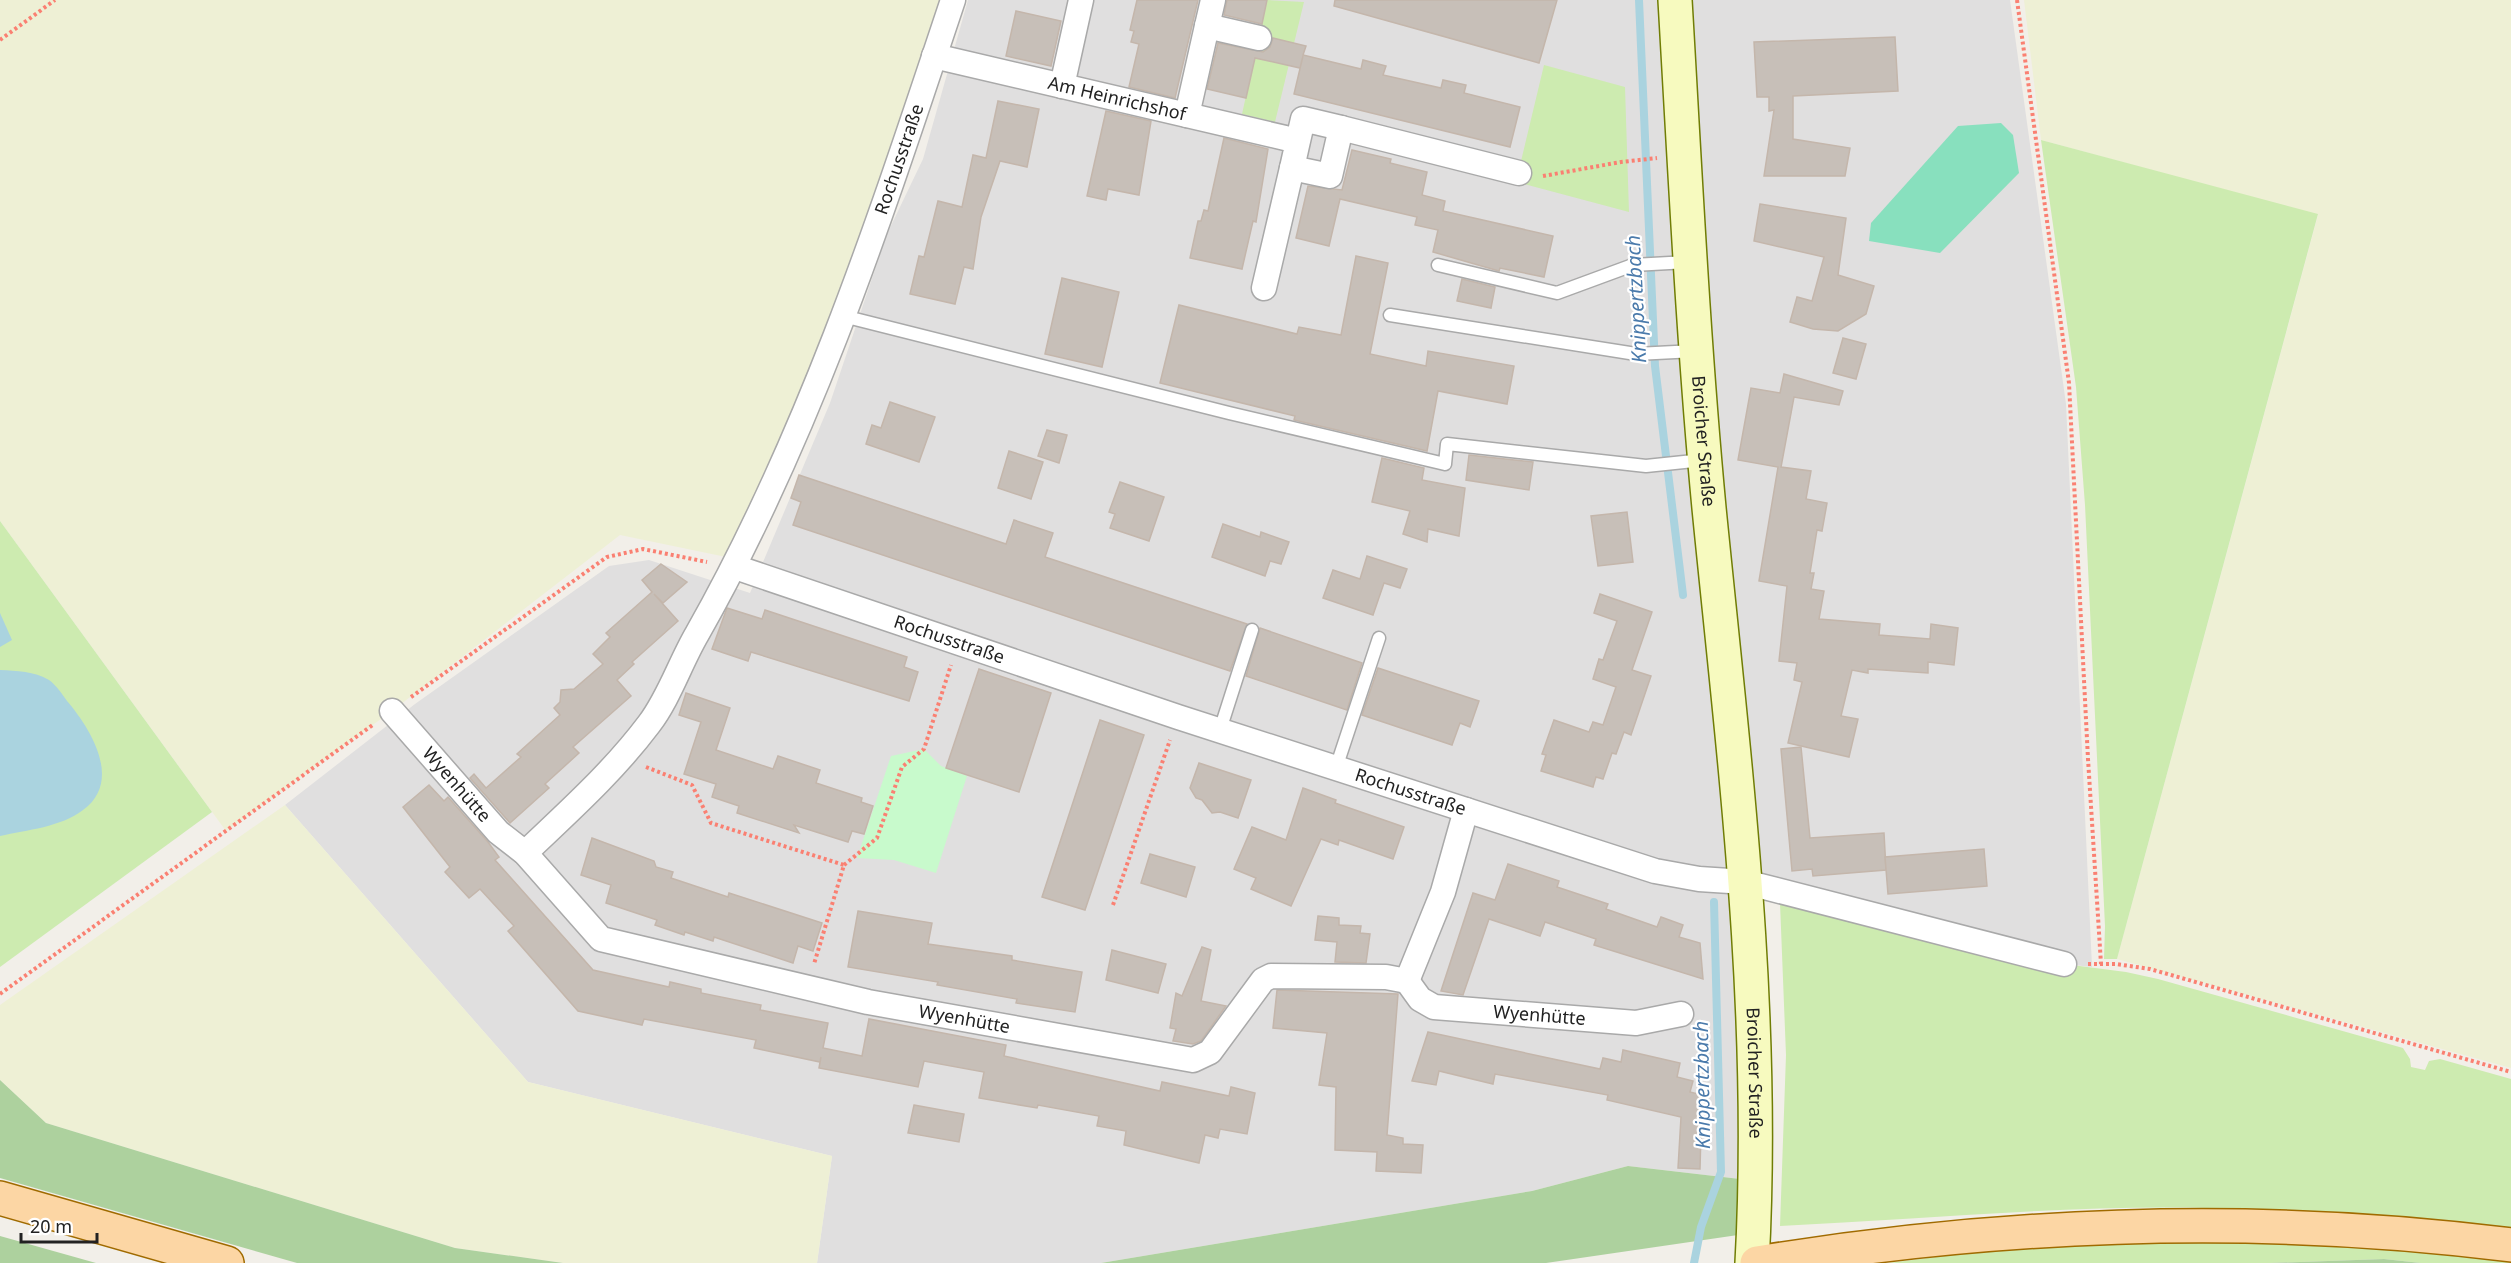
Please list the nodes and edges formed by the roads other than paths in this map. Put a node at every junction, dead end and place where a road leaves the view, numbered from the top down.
1 (952, 0) edge
2 (1081, 0) edge
3 (1213, 0) edge
4 (1675, 0) edge
5 (1207, 26) junction
6 (1259, 38) dead end
7 (934, 56) junction
8 (1062, 86) junction
9 (1187, 115) junction
10 (1341, 128) junction
11 (1298, 141) junction
12 (1292, 168) junction
13 (1519, 174) road end
14 (1678, 263) junction
15 (1438, 265) dead end
16 (1264, 288) dead end
17 (1390, 315) dead end
18 (843, 316) junction
19 (1684, 351) junction
20 (1694, 461) junction
21 (735, 567) junction
22 (1252, 630) dead end
23 (1378, 638) dead end
24 (392, 711) road end
25 (1220, 730) junction
26 (1335, 768) junction
27 (1466, 810) junction
28 (525, 853) junction
29 (1745, 882) junction
30 (2064, 964) road end
31 (1407, 981) junction
32 (1681, 1014) dead end
33 (0, 1198) edge
34 (2511, 1245) edge
35 (227, 1263) edge
36 (1754, 1263) edge

1 - 7 street, Rochusstraße
2 - 8 street
3 - 5 street
4 - 14 street, Broicher Straße
5 - 6 street
5 - 9 street
7 - 8 street, Am Heinrichshof
7 - 18 street, Rochusstraße
8 - 9 street, Am Heinrichshof
9 - 11 street, Am Heinrichshof
10 - 11 street
10 - 12 street
10 - 13 street
11 - 12 street
12 - 16 street
14 - 15 lane
14 - 19 street, Broicher Straße
17 - 19 lane
18 - 20 lane
18 - 21 street, Rochusstraße
19 - 20 street, Broicher Straße
20 - 29 street, Broicher Straße
21 - 25 street, Rochusstraße
21 - 28 street
22 - 25 lane
23 - 26 lane
24 - 28 street, Wyenhütte
25 - 26 street, Rochusstraße
26 - 27 street, Rochusstraße
27 - 29 street, Rochusstraße
27 - 31 street
28 - 31 street, Wyenhütte
29 - 30 street
29 - 36 street, Broicher Straße
31 - 32 street, Wyenhütte
33 - 35 main road
34 - 36 main road

